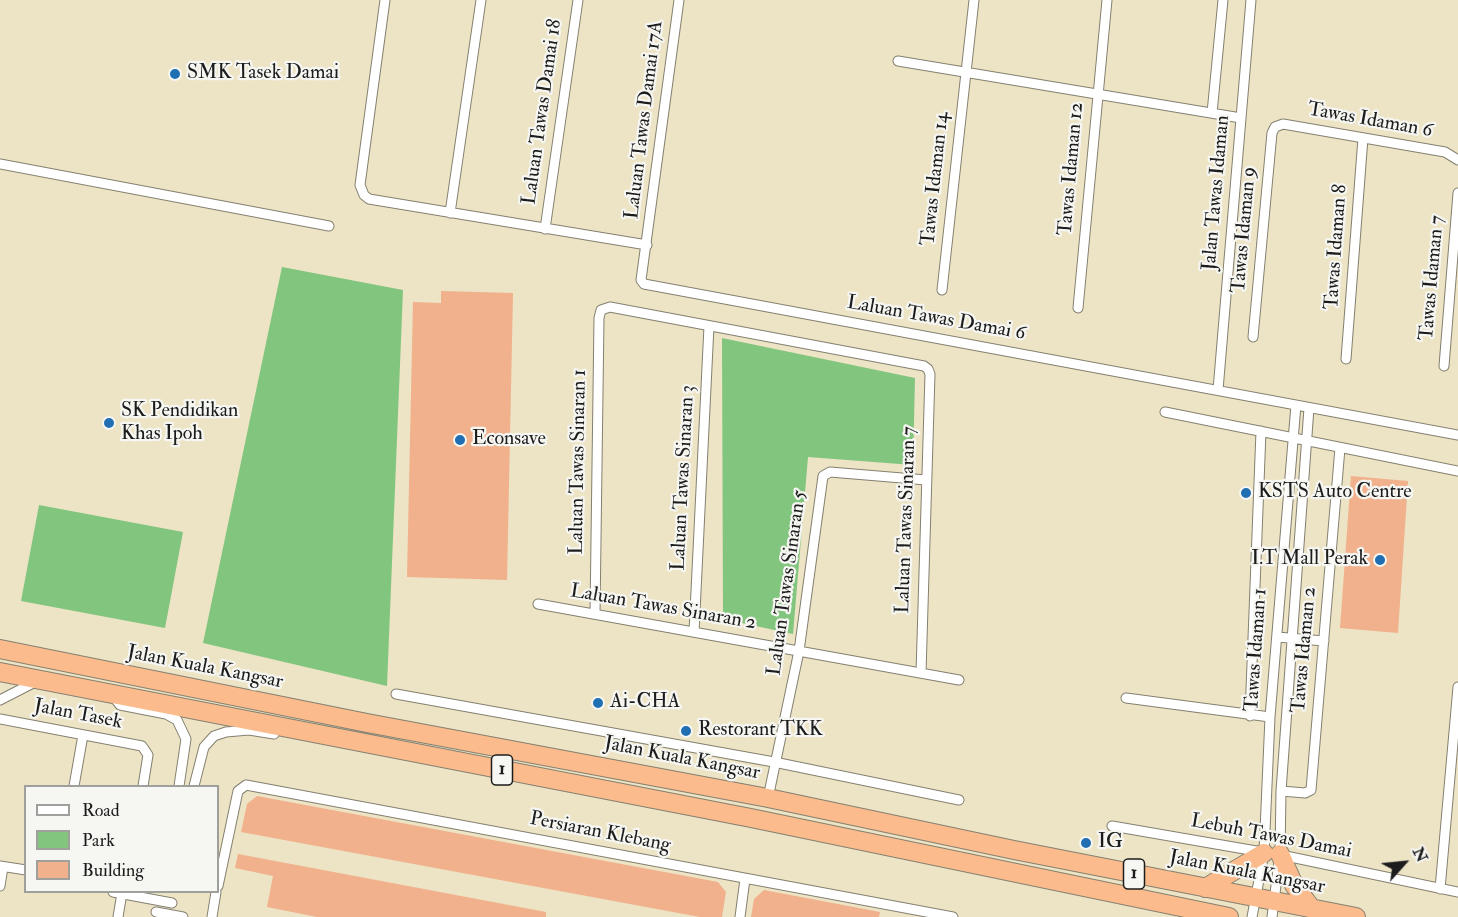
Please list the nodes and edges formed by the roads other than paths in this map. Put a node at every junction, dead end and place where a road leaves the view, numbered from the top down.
1 (385, 0) edge
2 (481, 0) edge
3 (578, 0) edge
4 (679, 0) edge
5 (974, 0) edge
6 (1107, 0) edge
7 (1223, 0) edge
8 (1251, 0) edge
9 (898, 61) dead end
10 (965, 72) junction
11 (1098, 94) junction
12 (1212, 114) junction
13 (1241, 118) junction
14 (1275, 127) joint
15 (1363, 138) junction
16 (1458, 160) edge
17 (0, 164) edge
18 (1458, 193) edge
19 (450, 213) junction
20 (329, 226) dead end
21 (545, 229) junction
22 (647, 245) junction
23 (942, 290) dead end
24 (1078, 308) dead end
25 (709, 326) junction
26 (1253, 338) dead end
27 (1347, 359) dead end
28 (1444, 366) dead end
29 (1218, 390) junction
30 (1296, 405) junction
31 (1309, 408) junction
32 (1165, 412) dead end
33 (1261, 431) junction
34 (1458, 435) edge
35 (1292, 439) junction
36 (1306, 442) junction
37 (1340, 448) junction
38 (1458, 471) edge
39 (926, 480) junction
40 (538, 604) dead end
41 (596, 614) junction
42 (694, 632) junction
43 (1276, 637) junction
44 (1292, 639) junction
45 (1324, 641) junction
46 (0, 649) edge
47 (799, 651) junction
48 (0, 672) edge
49 (921, 673) junction
50 (37, 680) junction
51 (959, 680) dead end
52 (1458, 687) edge
53 (396, 694) dead end
54 (111, 695) junction
55 (1126, 698) dead end
56 (0, 700) edge
57 (1250, 716) junction
58 (1270, 717) junction
59 (0, 719) edge
60 (309, 732) junction
61 (84, 735) junction
62 (774, 762) junction
63 (74, 785) edge
64 (143, 785) edge
65 (179, 785) edge
66 (194, 785) edge
67 (1281, 791) junction
68 (768, 798) junction
69 (958, 800) dead end
70 (1112, 826) dead end
71 (1272, 854) junction
72 (2, 866) edge
73 (24, 870) edge
74 (745, 879) junction
75 (219, 881) edge
76 (0, 886) edge
77 (1205, 888) junction
78 (1440, 889) junction
79 (1458, 892) edge
80 (118, 893) edge
81 (128, 893) edge
82 (174, 893) edge
83 (216, 893) edge
84 (159, 896) edge
85 (1255, 897) junction
86 (172, 903) junction
87 (1273, 909) edge
88 (1312, 909) junction
89 (156, 914) edge
90 (169, 916) edge
91 (118, 917) edge
92 (183, 917) edge
93 (212, 917) edge
94 (740, 917) edge
95 (953, 917) edge
96 (1228, 917) edge
97 (1252, 917) edge
98 (1356, 917) edge

1 - 19 street
2 - 19 street
3 - 21 street, Laluan Tawas Damai 18
4 - 22 street, Laluan Tawas Damai 17A
5 - 10 street, Tawas Idaman 14
6 - 11 street
7 - 12 street
8 - 13 street, Jalan Tawas Idaman
9 - 10 street, Tawas Idaman 12
10 - 11 street, Tawas Idaman 12
10 - 23 street, Tawas Idaman 14
11 - 12 street
11 - 24 street, Tawas Idaman 12
12 - 13 street
13 - 29 street, Jalan Tawas Idaman
14 - 15 street, Tawas Idaman 6
14 - 26 street, Tawas Idaman 9
15 - 16 street, Tawas Idaman 6
15 - 27 street, Tawas Idaman 8
17 - 20 street
18 - 28 street, Tawas Idaman 7
19 - 21 street
21 - 22 street
22 - 29 street, Laluan Tawas Damai 6
25 - 39 street, Laluan Tawas Sinaran 7
25 - 41 street, Laluan Tawas Sinaran 1
25 - 42 street, Laluan Tawas Sinaran 3
29 - 30 street, Laluan Tawas Damai 6
30 - 31 street, Laluan Tawas Damai 6
30 - 35 street, Tawas Idaman 1
31 - 34 street, Laluan Tawas Damai 6
31 - 36 street, Tawas Idaman 1
32 - 33 street
33 - 35 street
33 - 57 street
35 - 36 street
35 - 43 street, Tawas Idaman 1
36 - 37 street
36 - 44 street, Tawas Idaman 1
37 - 38 street
37 - 45 street, Tawas Idaman 2
39 - 47 street, Laluan Tawas Sinaran 5
39 - 49 street, Laluan Tawas Sinaran 7
40 - 41 street, Laluan Tawas Sinaran 2
41 - 42 street, Laluan Tawas Sinaran 2
42 - 47 street, Laluan Tawas Sinaran 2
43 - 44 street
43 - 58 street, Tawas Idaman 1
44 - 45 street
44 - 67 street, Tawas Idaman 1
45 - 67 street, Tawas Idaman 2
46 - 68 highway, Jalan Kuala Kangsar / 1
47 - 49 street, Laluan Tawas Sinaran 2
47 - 62 street, Laluan Tawas Sinaran 5
48 - 50 highway, 1
49 - 51 street, Laluan Tawas Sinaran 2
50 - 54 highway, 1
50 - 56 street
52 - 78 street
53 - 62 street
54 - 60 highway, 1
54 - 65 street
55 - 57 street
57 - 58 street
58 - 71 street, Tawas Idaman 1
59 - 61 street, Jalan Tasek
60 - 66 street
60 - 96 highway, 1
61 - 63 street
61 - 64 street, Jalan Tasek
62 - 68 street, Laluan Tawas Sinaran 5
62 - 69 street
67 - 71 street, Tawas Idaman 1
68 - 77 highway, Jalan Kuala Kangsar / 1
70 - 71 street, Lebuh Tawas Damai
71 - 77 highway
71 - 78 street, Lebuh Tawas Damai
71 - 85 street, Tawas Idaman 1
71 - 87 street, Tawas Idaman 1
71 - 88 highway
72 - 73 street
72 - 76 street
74 - 75 street, Persiaran Klebang
74 - 94 street
74 - 95 street, Persiaran Klebang
77 - 85 highway, Jalan Kuala Kangsar / 1
78 - 79 street, Lebuh Tawas Damai
80 - 91 street
81 - 84 street
82 - 86 street
83 - 93 street
84 - 86 street
84 - 89 street
85 - 87 highway, Jalan Kuala Kangsar / 1
85 - 97 street, Tawas Idaman 1
86 - 90 street
87 - 88 highway, Jalan Kuala Kangsar / 1
88 - 98 highway, Jalan Kuala Kangsar / 1
89 - 90 street
90 - 92 street

